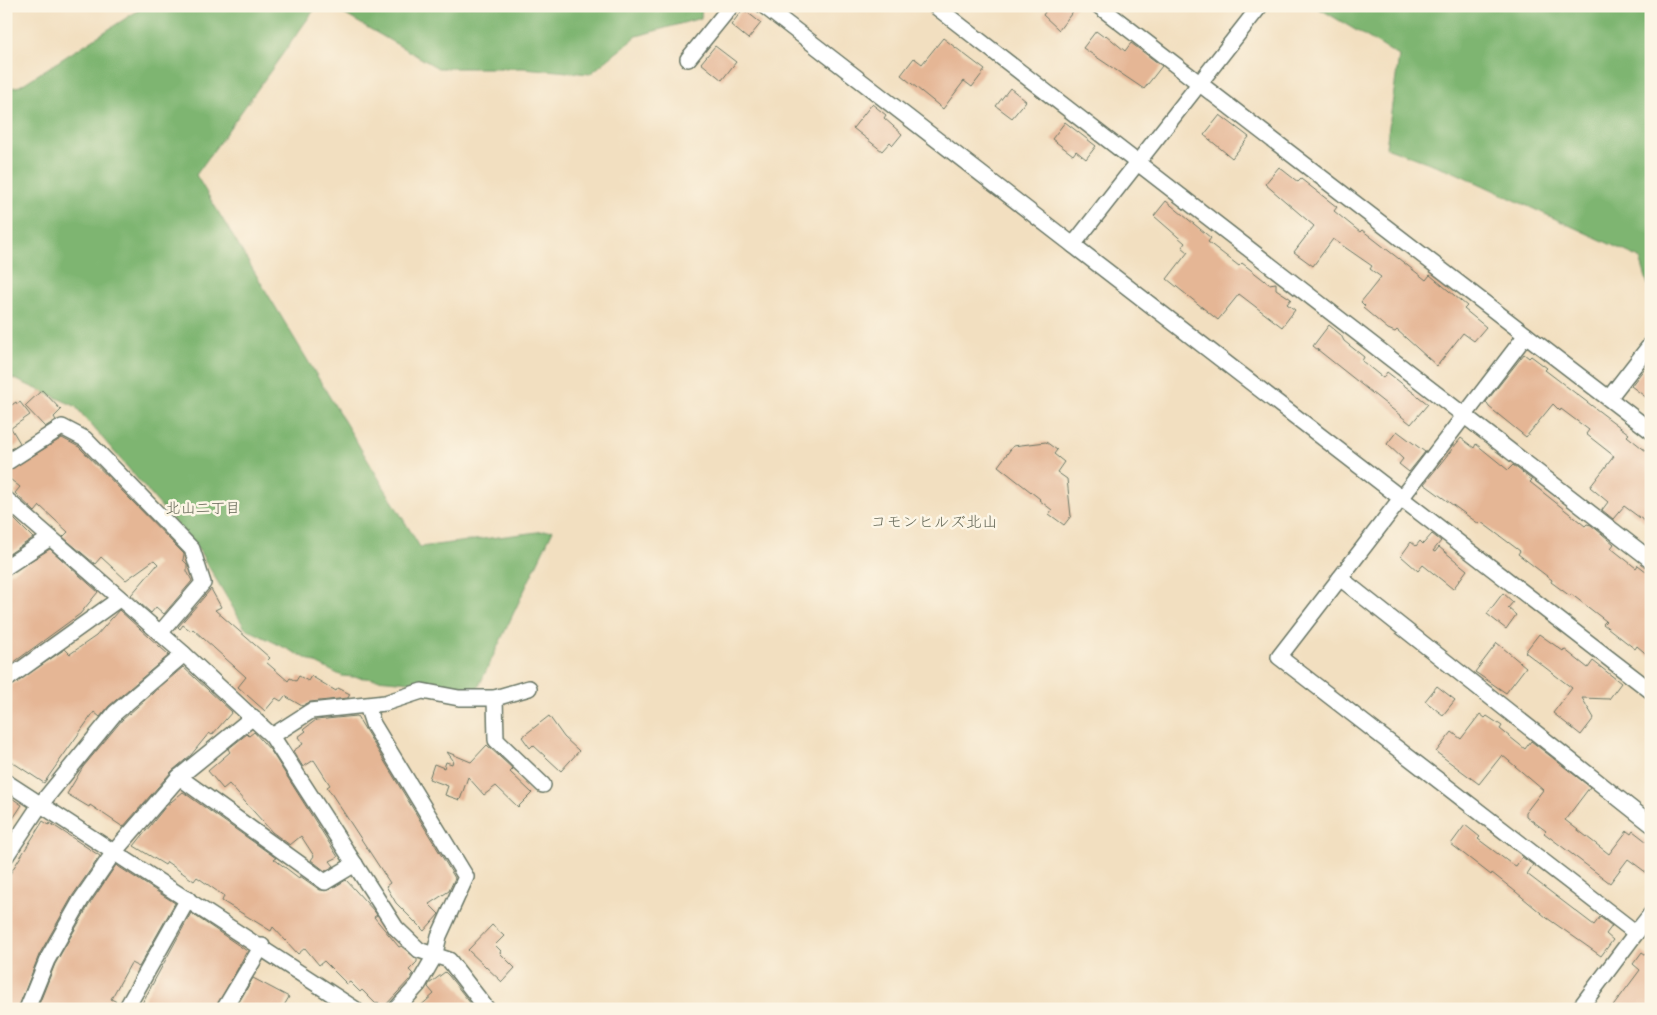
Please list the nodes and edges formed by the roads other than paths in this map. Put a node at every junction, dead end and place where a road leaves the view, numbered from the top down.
1 (731, 6) edge
2 (764, 6) edge
3 (936, 6) edge
4 (1099, 6) edge
5 (1260, 6) edge
6 (688, 59) dead end
7 (1201, 84) junction
8 (1138, 164) junction
9 (1073, 245) junction
10 (1526, 335) junction
11 (1651, 344) edge
12 (1609, 398) junction
13 (1464, 415) junction
14 (1651, 431) edge
15 (6, 463) edge
16 (6, 499) edge
17 (1400, 499) junction
18 (50, 538) junction
19 (1651, 560) edge
20 (6, 566) edge
21 (1340, 578) junction
22 (119, 599) junction
23 (160, 633) junction
24 (184, 654) junction
25 (6, 680) edge
26 (529, 688) dead end
27 (1651, 691) edge
28 (495, 698) junction
29 (367, 706) junction
30 (253, 717) junction
31 (272, 736) junction
32 (179, 777) junction
33 (6, 782) edge
34 (543, 785) dead end
35 (40, 805) junction
36 (1651, 824) edge
37 (114, 852) junction
38 (6, 856) edge
39 (355, 864) junction
40 (188, 899) junction
41 (1651, 914) edge
42 (1636, 933) junction
43 (262, 946) junction
44 (434, 957) junction
45 (27, 1009) edge
46 (126, 1009) edge
47 (224, 1009) edge
48 (355, 1009) edge
49 (396, 1009) edge
50 (487, 1009) edge
51 (1579, 1009) edge

1 - 6 street
2 - 9 street
3 - 8 street
4 - 7 street
5 - 7 street
7 - 8 street
7 - 10 street
8 - 9 street
8 - 13 street
9 - 17 street
10 - 12 street
10 - 13 street
11 - 12 street
12 - 14 street
13 - 17 street
13 - 19 street
15 - 23 street
16 - 18 street
17 - 21 street
17 - 27 street
18 - 20 street
18 - 22 street
21 - 36 street
21 - 42 street
22 - 23 street
22 - 25 street
23 - 24 street
24 - 30 street
24 - 35 street
26 - 28 street
28 - 29 street
28 - 34 street
29 - 31 street
29 - 44 street
30 - 31 street
30 - 32 street
31 - 39 street
32 - 37 street
32 - 39 street
33 - 35 street
35 - 37 street
35 - 38 street
37 - 40 street
37 - 45 street
39 - 44 street
40 - 43 street
40 - 46 street
41 - 42 street
42 - 51 street
43 - 47 street
43 - 48 street
44 - 49 street
44 - 50 street

